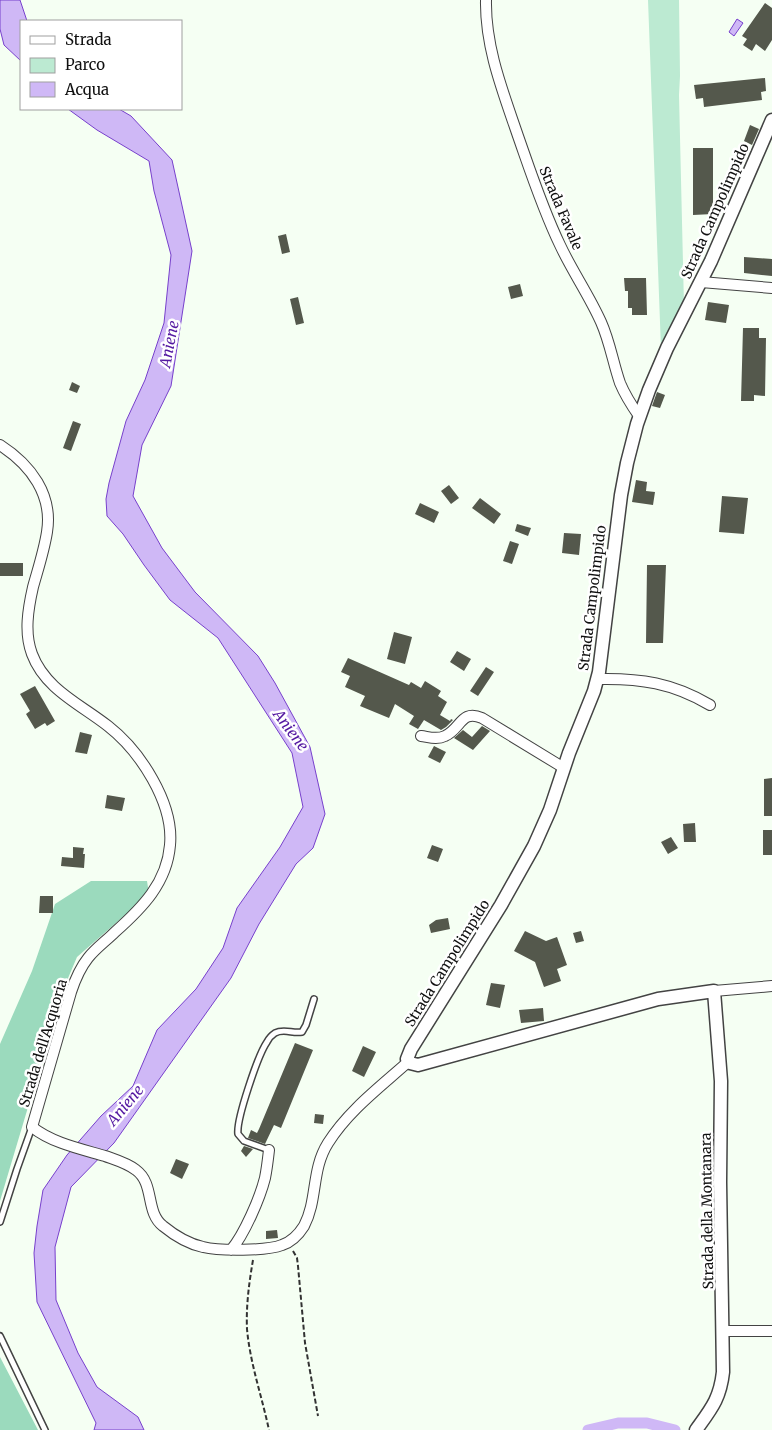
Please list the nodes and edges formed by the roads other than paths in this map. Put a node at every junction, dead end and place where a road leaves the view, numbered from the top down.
1 (486, 0) edge
2 (772, 120) edge
3 (701, 282) junction
4 (772, 288) edge
5 (639, 416) junction
6 (0, 445) edge
7 (598, 679) junction
8 (710, 705) dead end
9 (421, 736) dead end
10 (564, 768) junction
11 (772, 986) edge
12 (714, 991) junction
13 (314, 999) dead end
14 (408, 1062) junction
15 (32, 1127) junction
16 (269, 1150) joint
17 (0, 1222) edge
18 (231, 1250) junction
19 (723, 1331) junction
20 (772, 1331) edge
21 (0, 1336) edge
22 (698, 1427) edge
23 (45, 1430) edge

1 - 5 street, Strada Favale
2 - 3 street, Strada Campolimpido
3 - 4 street
3 - 5 street, Strada Campolimpido
5 - 7 street, Strada Campolimpido
6 - 15 street, Strada dell'Acquoria
7 - 8 street
7 - 10 street, Strada Campolimpido
9 - 10 street
10 - 14 street, Strada Campolimpido
11 - 12 street
12 - 14 street
12 - 19 street, Strada della Montanara
13 - 16 lane
14 - 18 street
15 - 17 lane
15 - 18 street
16 - 18 street
19 - 20 street
19 - 22 street, Strada della Montanara
21 - 23 lane

